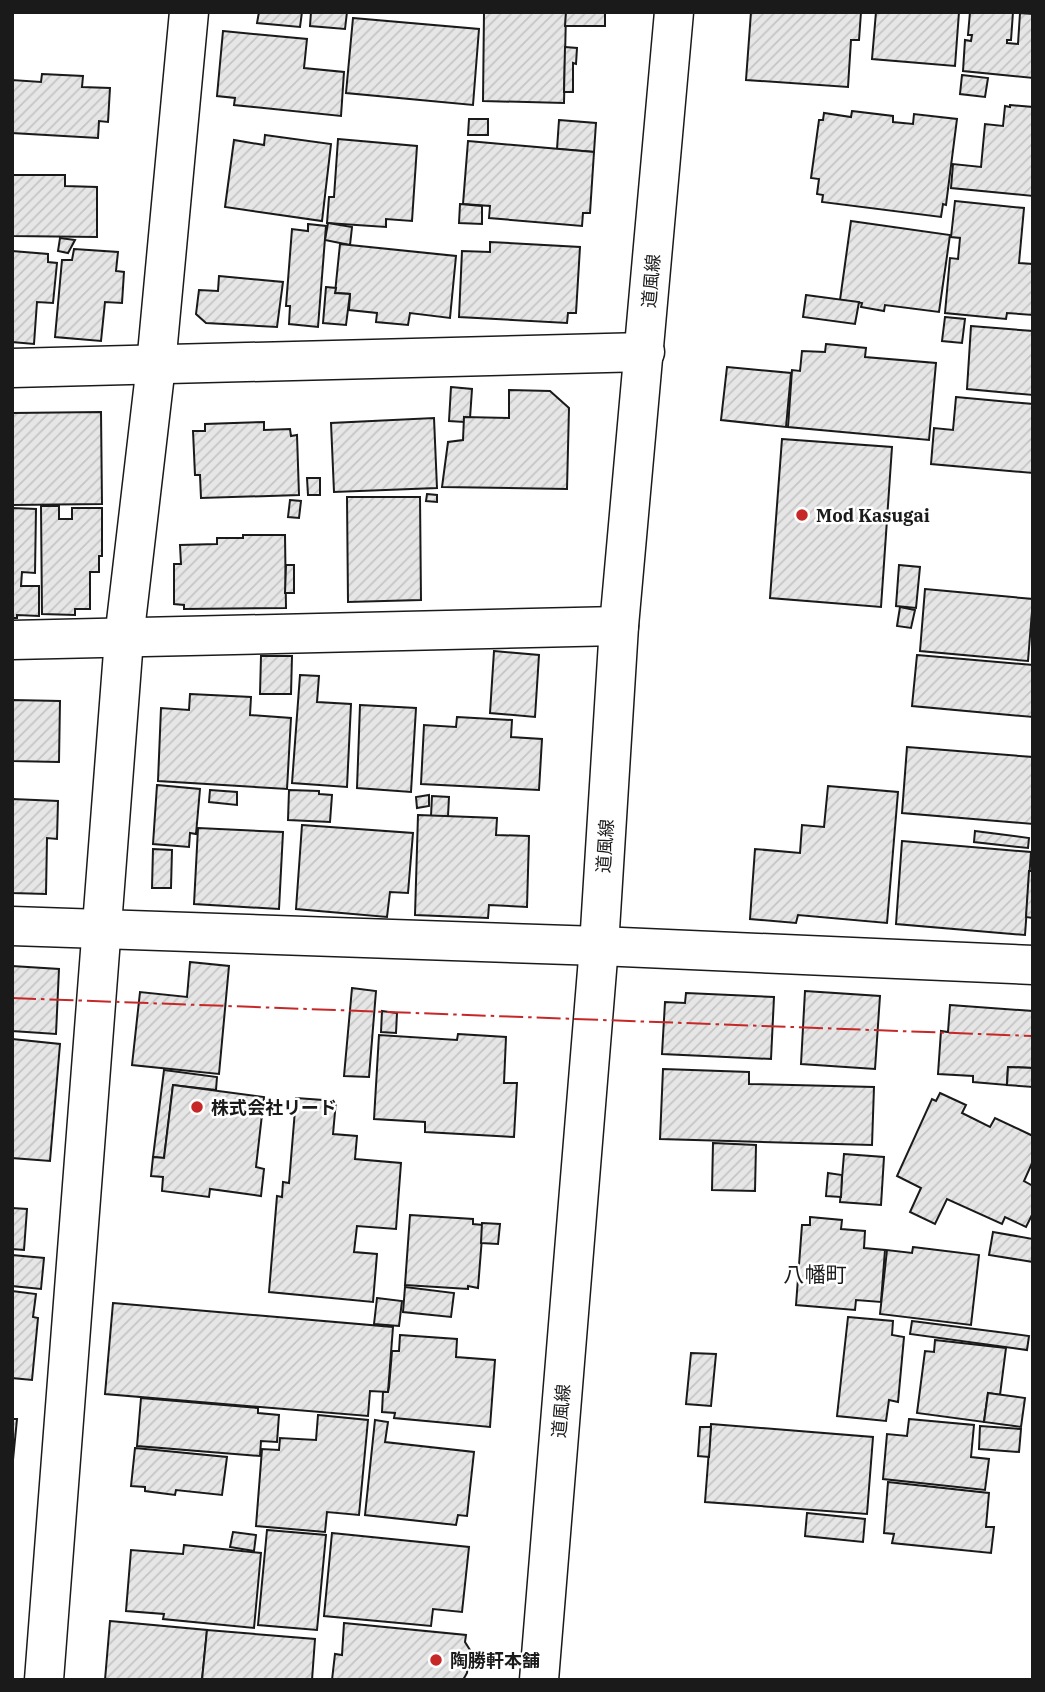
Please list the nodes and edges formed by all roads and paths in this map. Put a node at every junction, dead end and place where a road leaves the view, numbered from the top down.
1 (189, 12) edge
2 (674, 12) edge
3 (645, 352) junction
4 (156, 365) junction
5 (12, 368) edge
6 (619, 626) junction
7 (124, 639) junction
8 (12, 640) edge
9 (12, 926) edge
10 (102, 929) junction
11 (599, 946) junction
12 (1033, 965) edge
13 (44, 1680) edge
14 (539, 1680) edge

1 - 4 street
2 - 3 street, 道風線
3 - 4 street
3 - 6 street, 道風線
4 - 5 street
4 - 7 street
6 - 7 street
6 - 11 street, 道風線
7 - 8 street
7 - 10 street
9 - 10 street
10 - 11 street
10 - 13 street
11 - 12 street
11 - 14 street, 道風線

